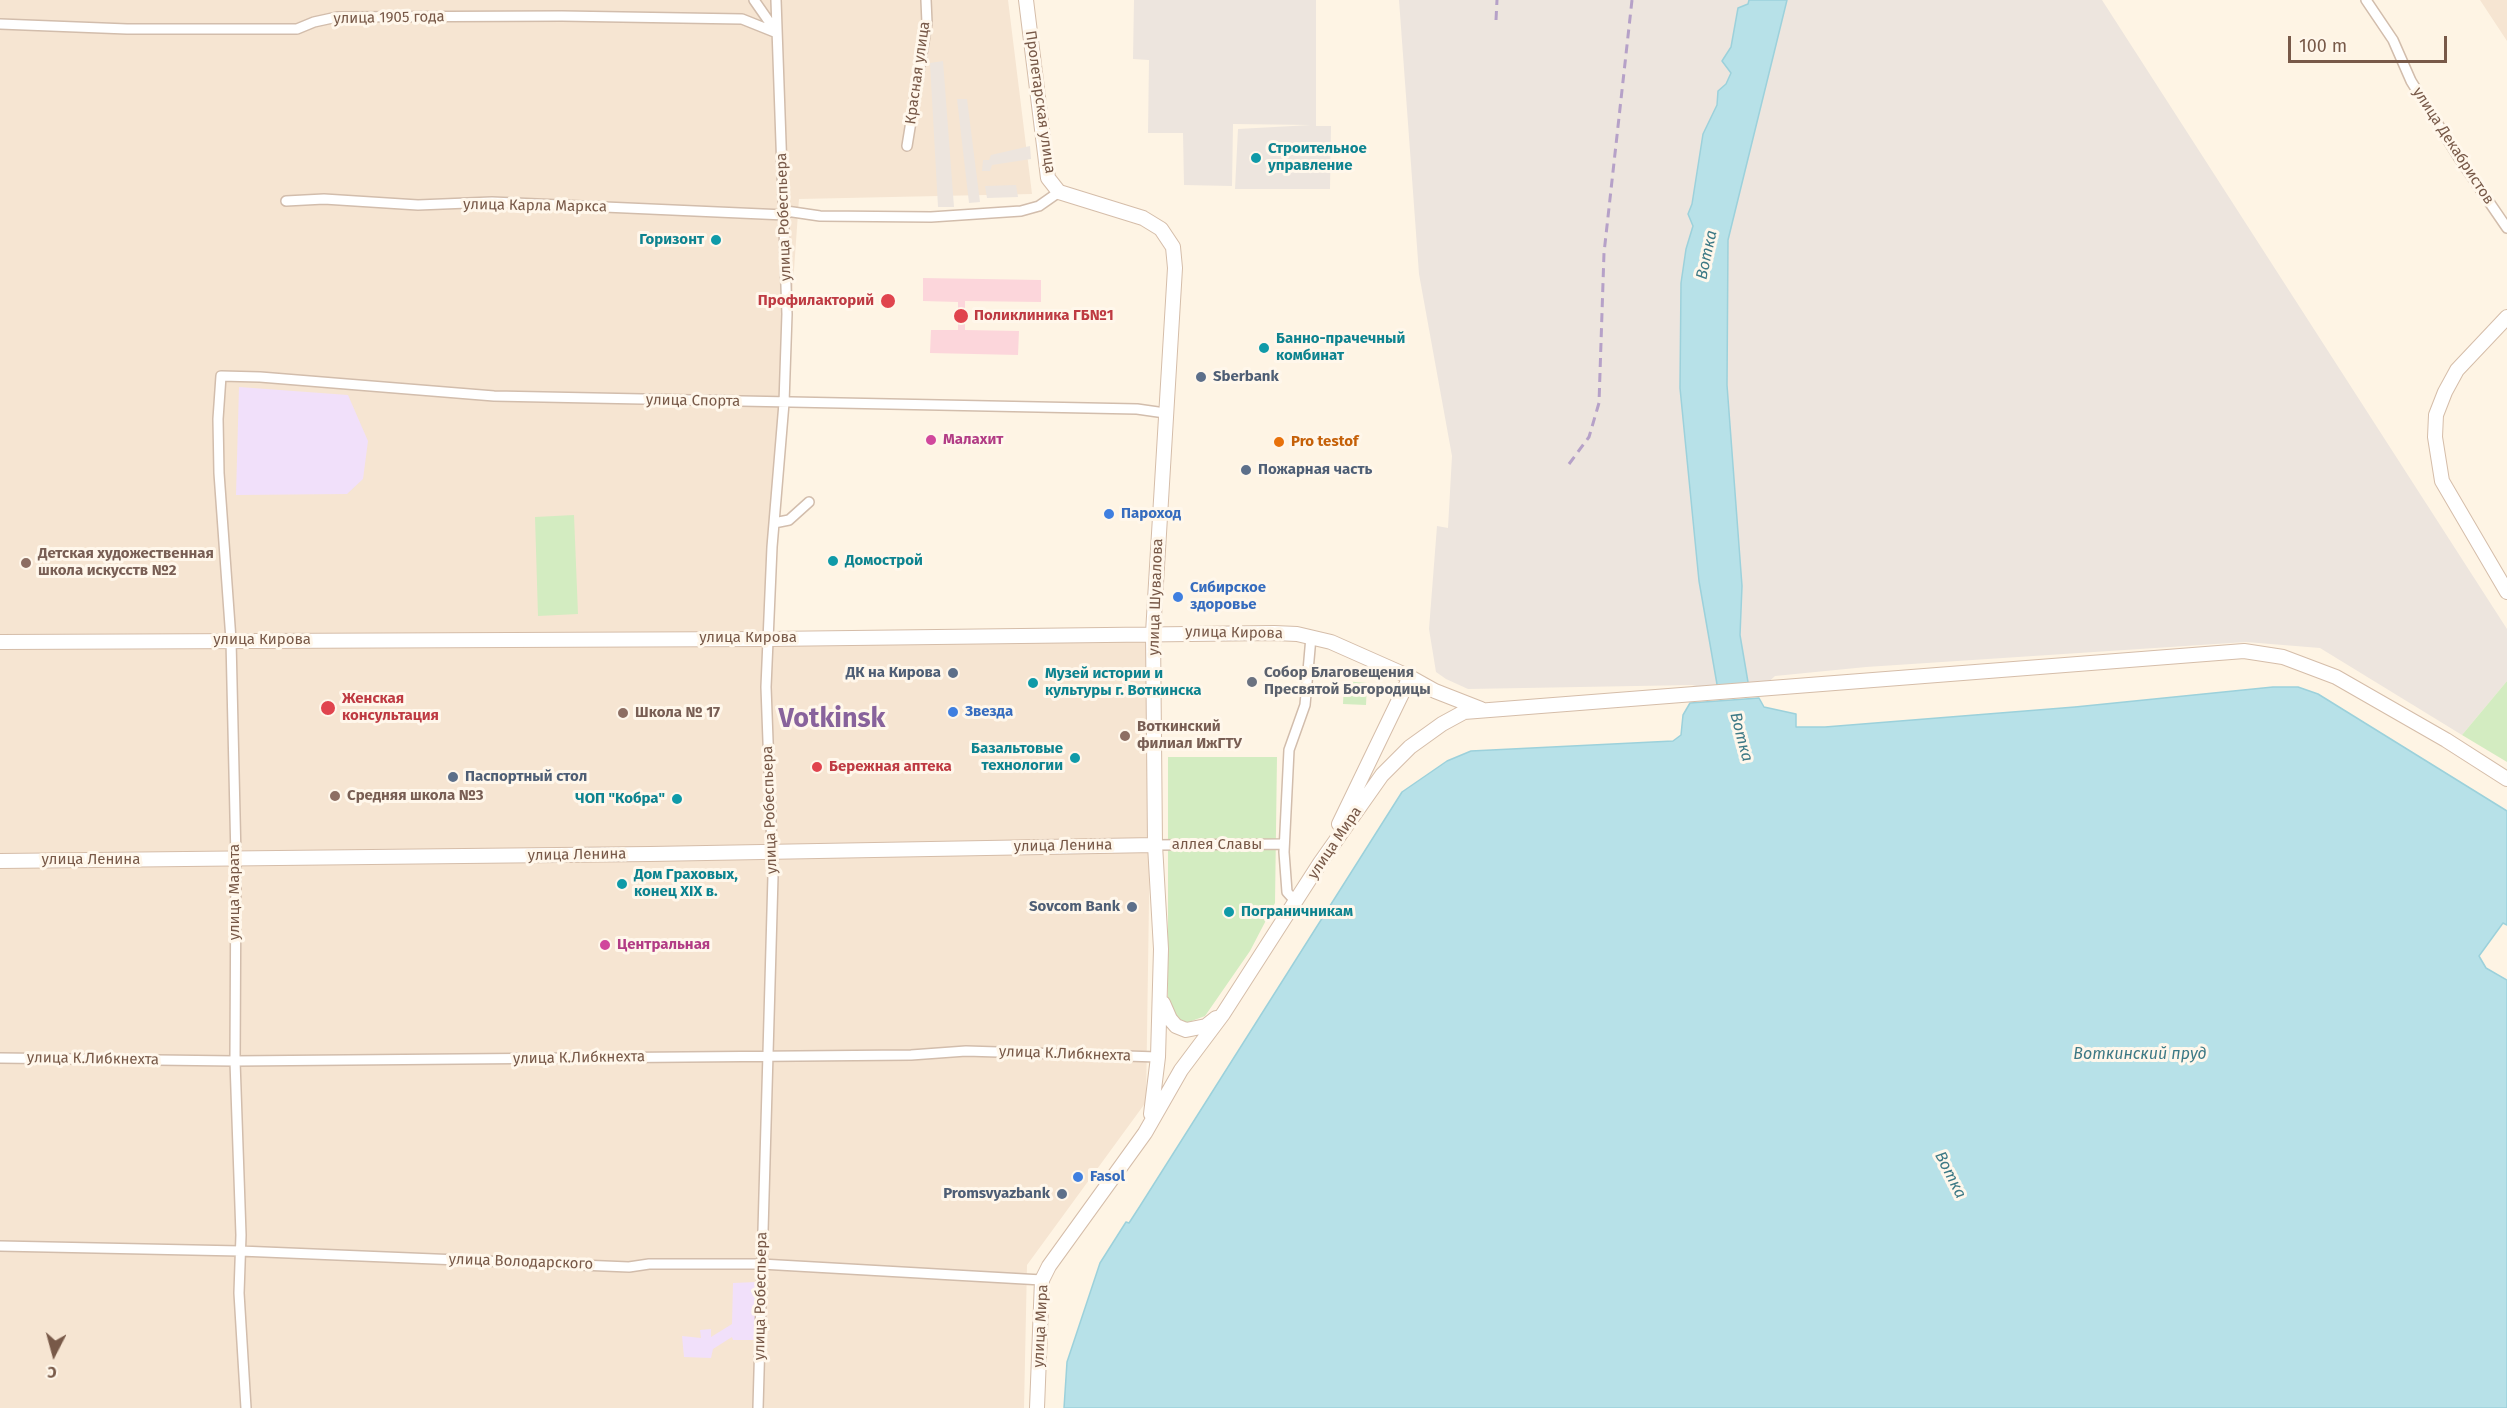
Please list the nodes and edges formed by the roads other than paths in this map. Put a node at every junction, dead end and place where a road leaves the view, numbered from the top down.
1 (754, 0) edge
2 (776, 0) edge
3 (926, 0) edge
4 (1026, 0) edge
5 (2366, 0) edge
6 (0, 24) edge
7 (777, 33) junction
8 (907, 146) dead end
9 (1059, 192) junction
10 (286, 201) dead end
11 (785, 213) junction
12 (2507, 228) edge
13 (2507, 317) edge
14 (221, 376) joint
15 (784, 403) junction
16 (1166, 413) junction
17 (809, 502) dead end
18 (774, 523) junction
19 (2507, 592) edge
20 (1153, 633) junction
21 (1311, 637) junction
22 (768, 639) junction
23 (231, 640) junction
24 (0, 642) edge
25 (1410, 677) junction
26 (1481, 709) junction
27 (2507, 779) edge
28 (1280, 844) dead end
29 (1155, 845) junction
30 (772, 852) junction
31 (236, 859) junction
32 (0, 861) edge
33 (1320, 863) junction
34 (1296, 902) junction
35 (1161, 997) junction
36 (1223, 1014) junction
37 (767, 1056) junction
38 (1158, 1057) junction
39 (0, 1058) edge
40 (235, 1061) junction
41 (1145, 1133) junction
42 (0, 1246) edge
43 (240, 1251) junction
44 (761, 1264) junction
45 (1042, 1280) junction
46 (246, 1408) edge
47 (758, 1408) edge
48 (1037, 1408) edge

1 - 7 street
2 - 7 street, улица Робеспьера
3 - 8 street, Красная улица
4 - 9 main road, Пролетарская улица
5 - 12 street, улица Декабристов
6 - 7 street, улица 1905 года
7 - 11 street, улица Робеспьера
9 - 11 street, улица Карла Маркса
9 - 16 main road, Пролетарская улица
10 - 11 street, улица Карла Маркса
11 - 15 street, улица Робеспьера
13 - 19 main road
14 - 15 street, улица Спорта
14 - 23 street, улица Марата
15 - 16 street, улица Спорта
15 - 18 street, улица Робеспьера
16 - 20 main road, улица Шувалова
17 - 18 street
18 - 22 street, улица Робеспьера
20 - 21 main road, улица Кирова
20 - 22 main road, улица Кирова
20 - 29 main road, улица Шувалова
21 - 25 main road, улица Кирова
21 - 34 street
22 - 23 main road, улица Кирова
22 - 30 street, улица Робеспьера
23 - 24 main road, улица Кирова
23 - 31 street, улица Марата
25 - 26 main road, улица Кирова
25 - 33 main road
26 - 27 main road
26 - 33 main road, улица Мира
28 - 29 street, аллея Славы
29 - 30 main road, улица Ленина
29 - 35 main road, улица Шувалова
30 - 31 main road, улица Ленина
30 - 37 street, улица Робеспьера
31 - 32 main road, улица Ленина
31 - 40 street, улица Марата
33 - 34 main road, улица Мира
34 - 36 main road, улица Мира
35 - 36 main road, улица Мира
35 - 38 main road, улица Мира
36 - 41 main road, улица Мира
37 - 38 street, улица К.Либкнехта
37 - 40 street, улица К.Либкнехта
37 - 44 street, улица Робеспьера
38 - 41 main road, улица Мира
39 - 40 street, улица К.Либкнехта
40 - 43 street, улица Марата
41 - 45 main road, улица Мира
42 - 43 street, улица Володарского
43 - 44 street, улица Володарского
43 - 46 street, улица Марата
44 - 45 street, улица Володарского
44 - 47 street, улица Робеспьера
45 - 48 main road, улица Мира

